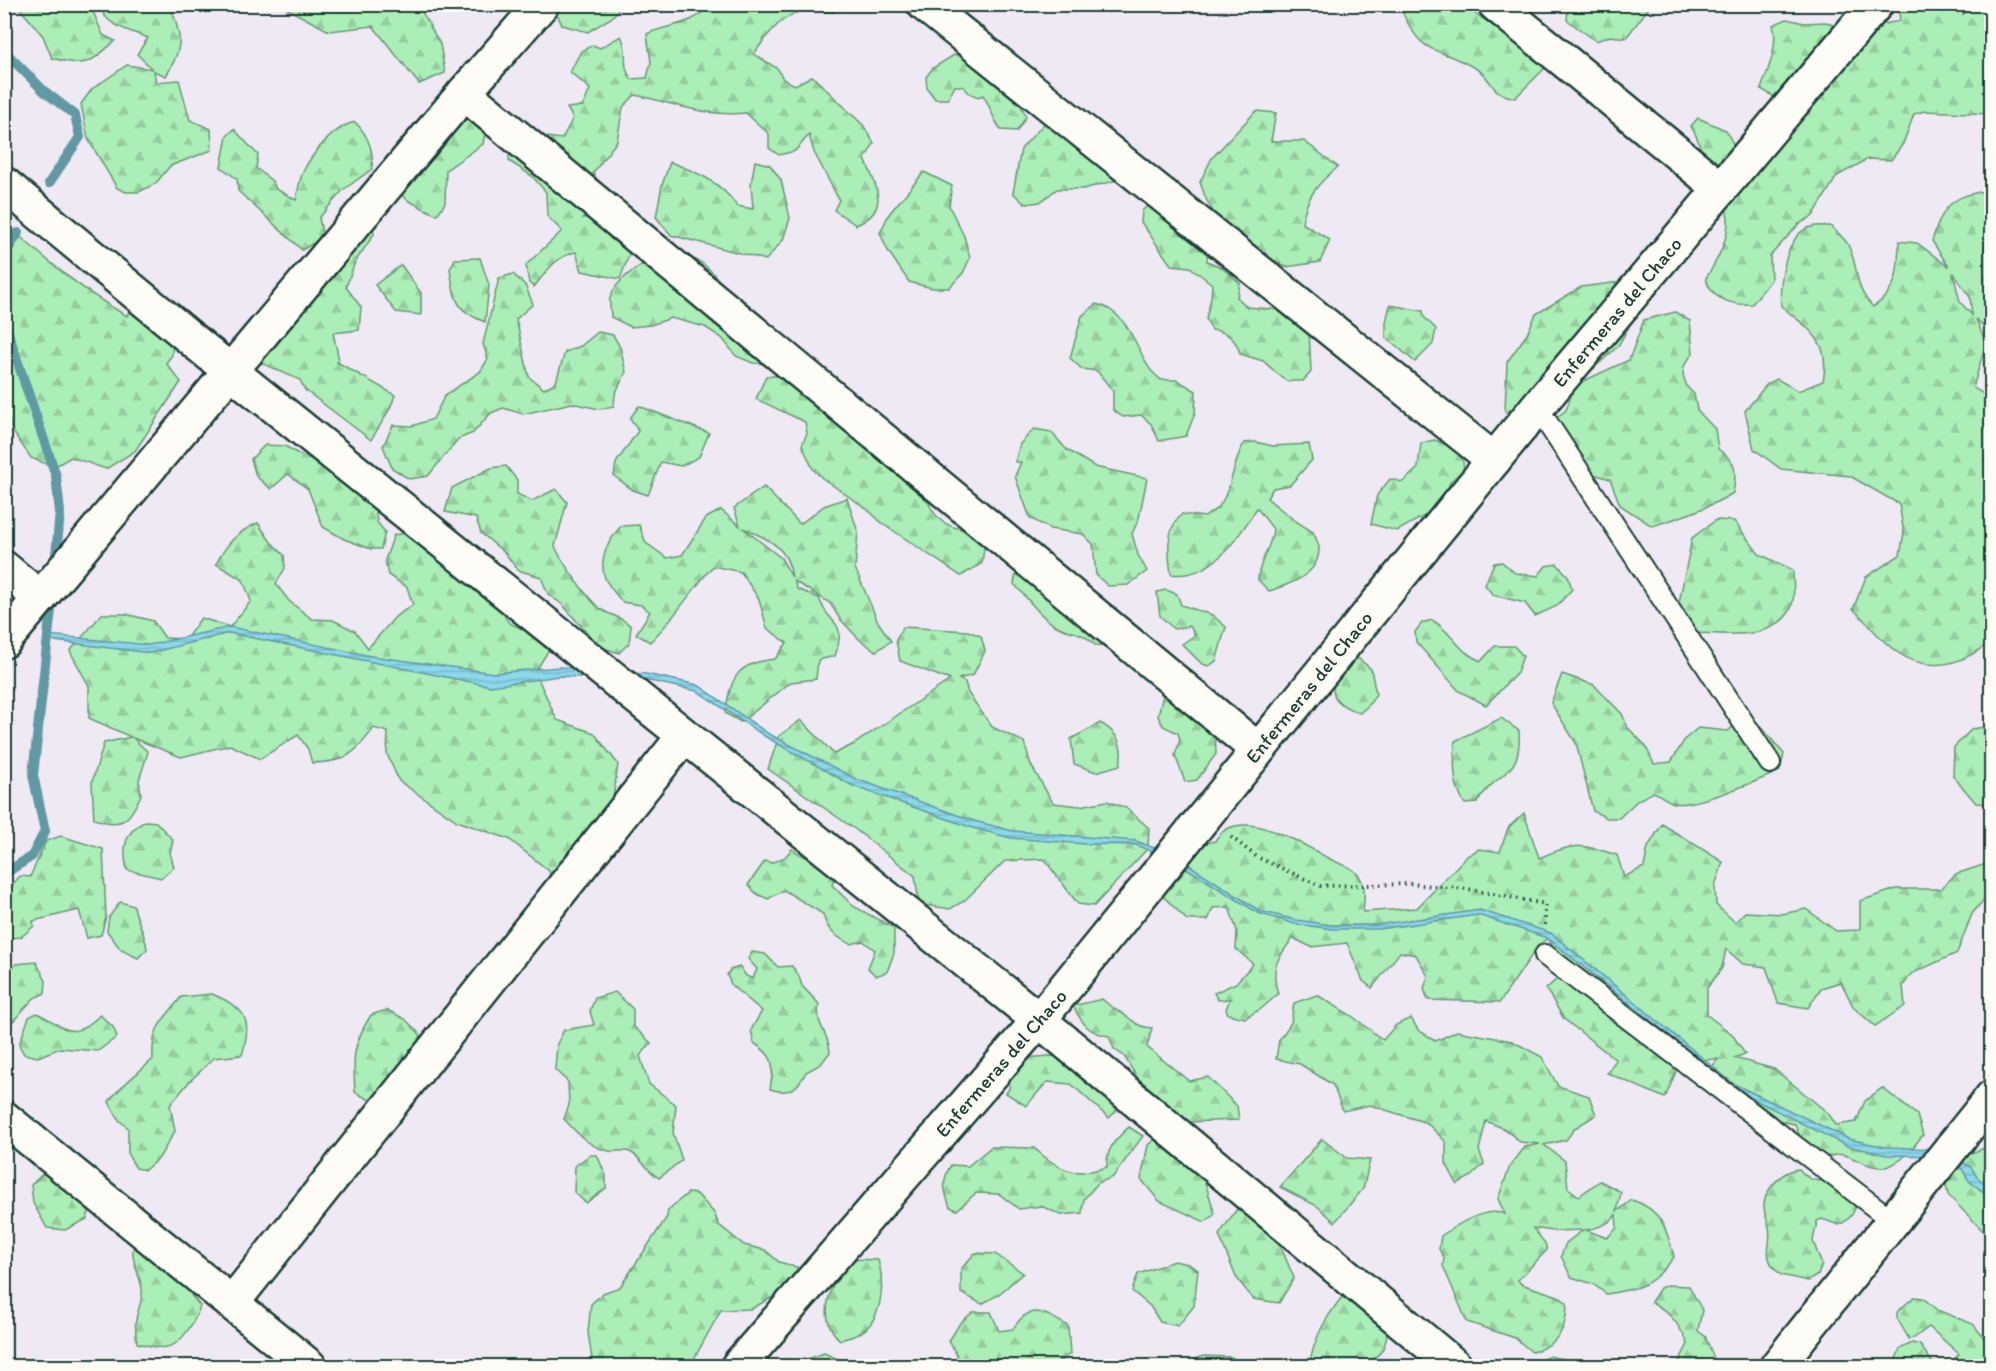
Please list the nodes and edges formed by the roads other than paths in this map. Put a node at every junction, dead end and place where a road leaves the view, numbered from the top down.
1 (542, 4) edge
2 (924, 4) edge
3 (1495, 4) edge
4 (1876, 4) edge
5 (464, 93) junction
6 (1709, 179) dead end
7 (4, 184) edge
8 (229, 370) junction
9 (1538, 406) junction
10 (1494, 460) junction
11 (4, 568) edge
12 (40, 598) junction
13 (4, 641) edge
14 (684, 736) junction
15 (1258, 750) junction
16 (1770, 764) dead end
17 (1545, 955) dead end
18 (1039, 1020) junction
19 (1992, 1097) edge
20 (4, 1118) edge
21 (1893, 1221) junction
22 (232, 1303) junction
23 (1794, 1361) edge
24 (309, 1366) edge
25 (738, 1366) edge
26 (1455, 1366) edge

1 - 5 street
2 - 10 street
3 - 6 street
4 - 9 street, Enfermeras del Chaco
5 - 8 street
5 - 15 street
7 - 8 street
8 - 12 street
8 - 14 street
9 - 10 street, Enfermeras del Chaco
9 - 16 lane
10 - 15 street, Enfermeras del Chaco
11 - 12 street
12 - 13 street
14 - 18 street
14 - 22 street
15 - 18 street, Enfermeras del Chaco
17 - 21 lane
18 - 25 street, Enfermeras del Chaco
18 - 26 street
19 - 21 street
20 - 22 street
21 - 23 street
22 - 24 street

